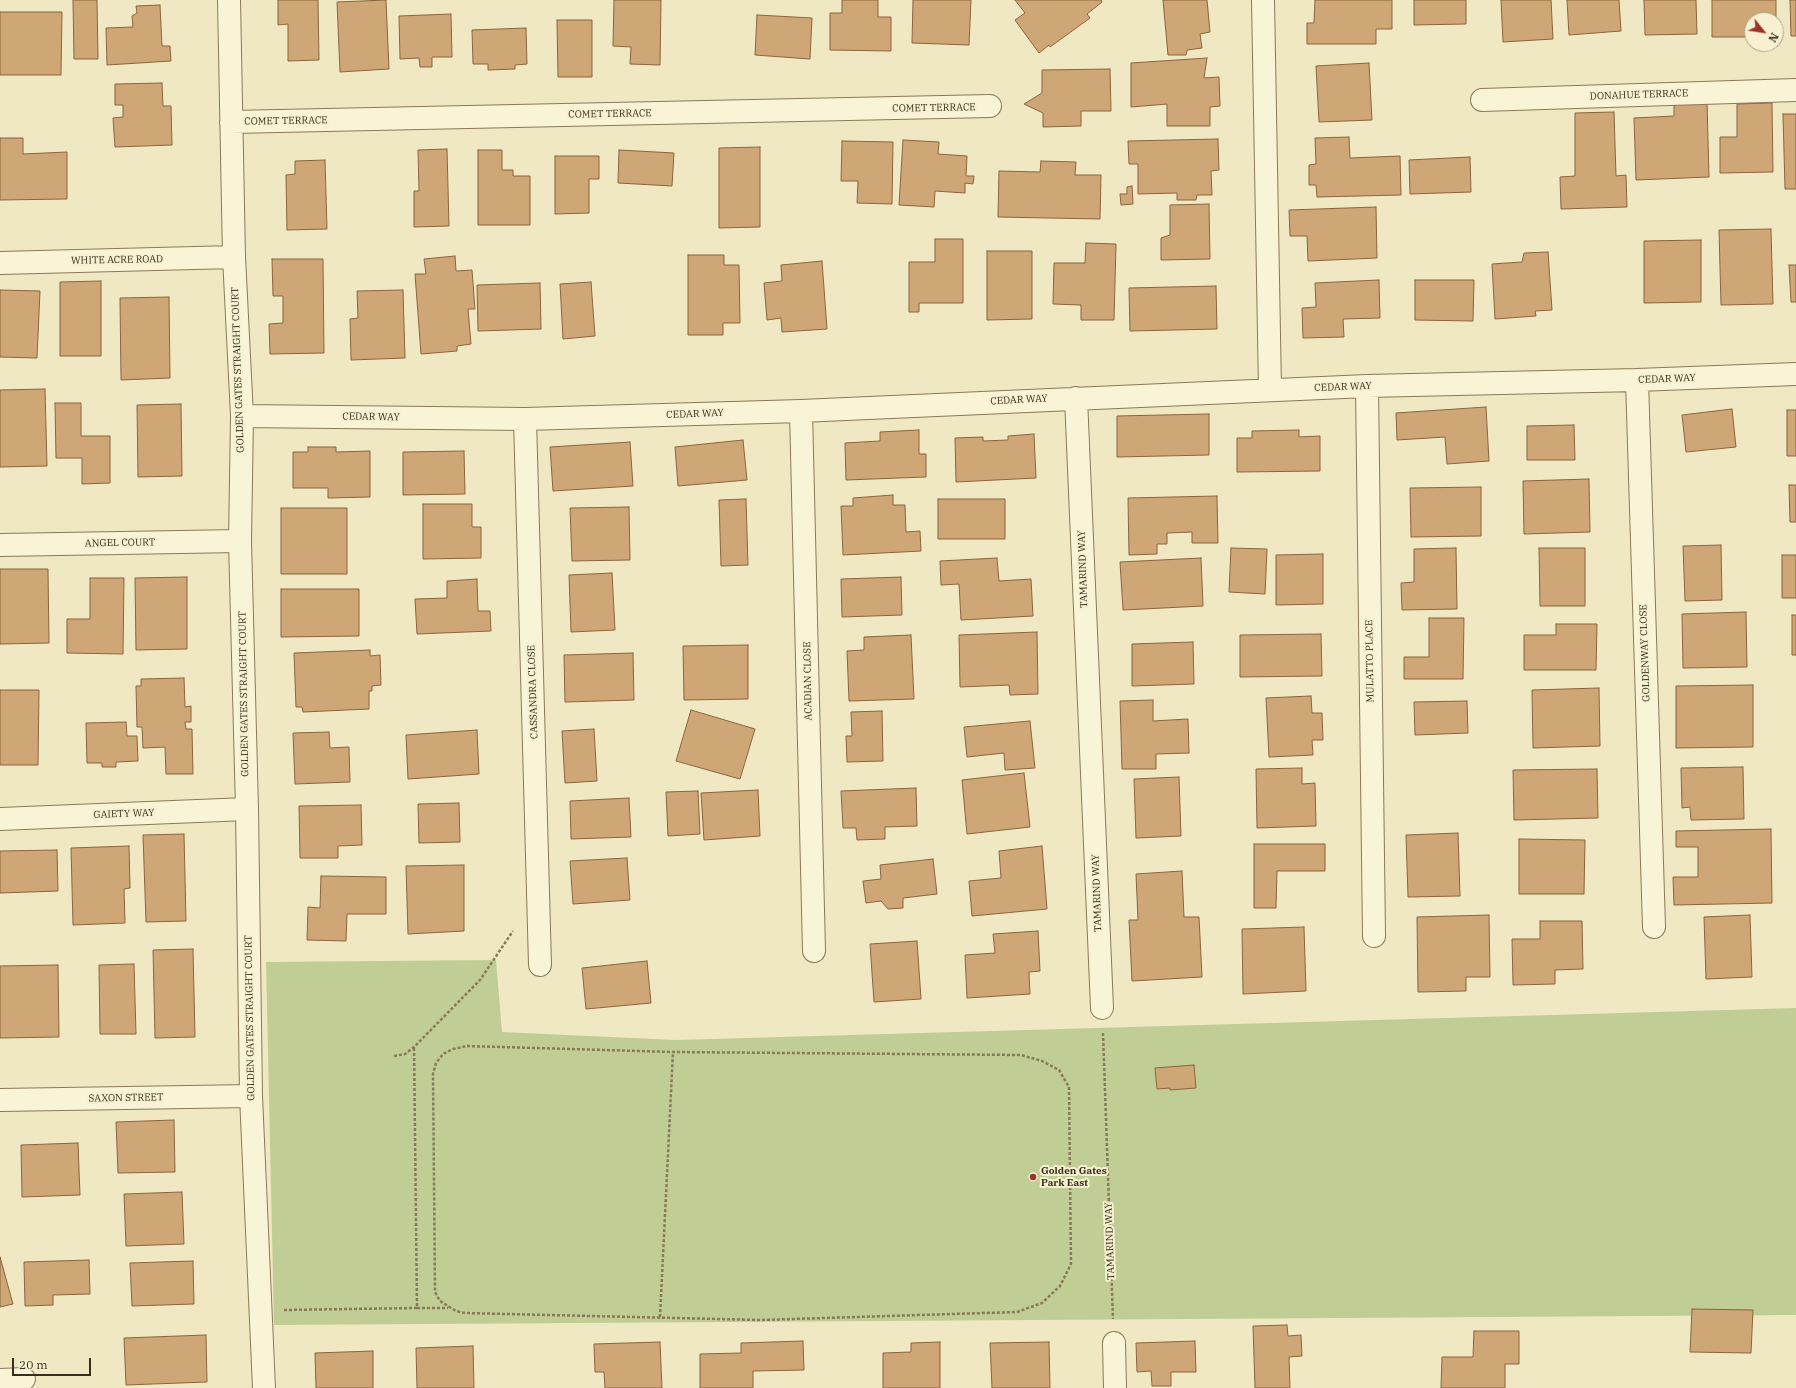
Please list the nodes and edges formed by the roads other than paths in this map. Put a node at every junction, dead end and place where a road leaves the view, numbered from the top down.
1 (229, 0) edge
2 (1263, 0) edge
3 (1796, 90) edge
4 (1482, 100) dead end
5 (990, 106) dead end
6 (231, 122) junction
7 (234, 257) junction
8 (0, 263) edge
9 (1796, 374) edge
10 (1637, 380) junction
11 (1367, 386) junction
12 (1270, 390) junction
13 (1076, 398) junction
14 (801, 411) junction
15 (242, 416) junction
16 (526, 419) junction
17 (240, 541) junction
18 (0, 545) edge
19 (247, 809) junction
20 (0, 819) edge
21 (1654, 927) dead end
22 (1374, 936) dead end
23 (814, 951) dead end
24 (540, 965) dead end
25 (1102, 1008) road end
26 (251, 1096) junction
27 (0, 1100) edge
28 (1114, 1343) road end
29 (24, 1379) dead end
30 (0, 1380) edge
31 (264, 1388) edge
32 (1115, 1388) edge

1 - 6 street, GOLDEN GATES STRAIGHT COURT
2 - 12 street
3 - 4 street, DONAHUE TERRACE
5 - 6 street, COMET TERRACE
6 - 7 street, GOLDEN GATES STRAIGHT COURT
7 - 8 street, WHITE ACRE ROAD
7 - 15 street, GOLDEN GATES STRAIGHT COURT
9 - 10 street, CEDAR WAY
10 - 11 street, CEDAR WAY
10 - 21 street, GOLDENWAY CLOSE
11 - 12 street, CEDAR WAY
11 - 22 street, MULATTO PLACE
12 - 13 street, CEDAR WAY
13 - 14 street, CEDAR WAY
13 - 25 street, TAMARIND WAY
14 - 16 street, CEDAR WAY
14 - 23 street, ACADIAN CLOSE
15 - 16 street, CEDAR WAY
15 - 17 street, GOLDEN GATES STRAIGHT COURT
16 - 24 street, CASSANDRA CLOSE
17 - 18 street, ANGEL COURT
17 - 19 street, GOLDEN GATES STRAIGHT COURT
19 - 20 street, GAIETY WAY
19 - 26 street, GOLDEN GATES STRAIGHT COURT
26 - 27 street, SAXON STREET
26 - 31 street, GOLDEN GATES STRAIGHT COURT
28 - 32 street
29 - 30 street

